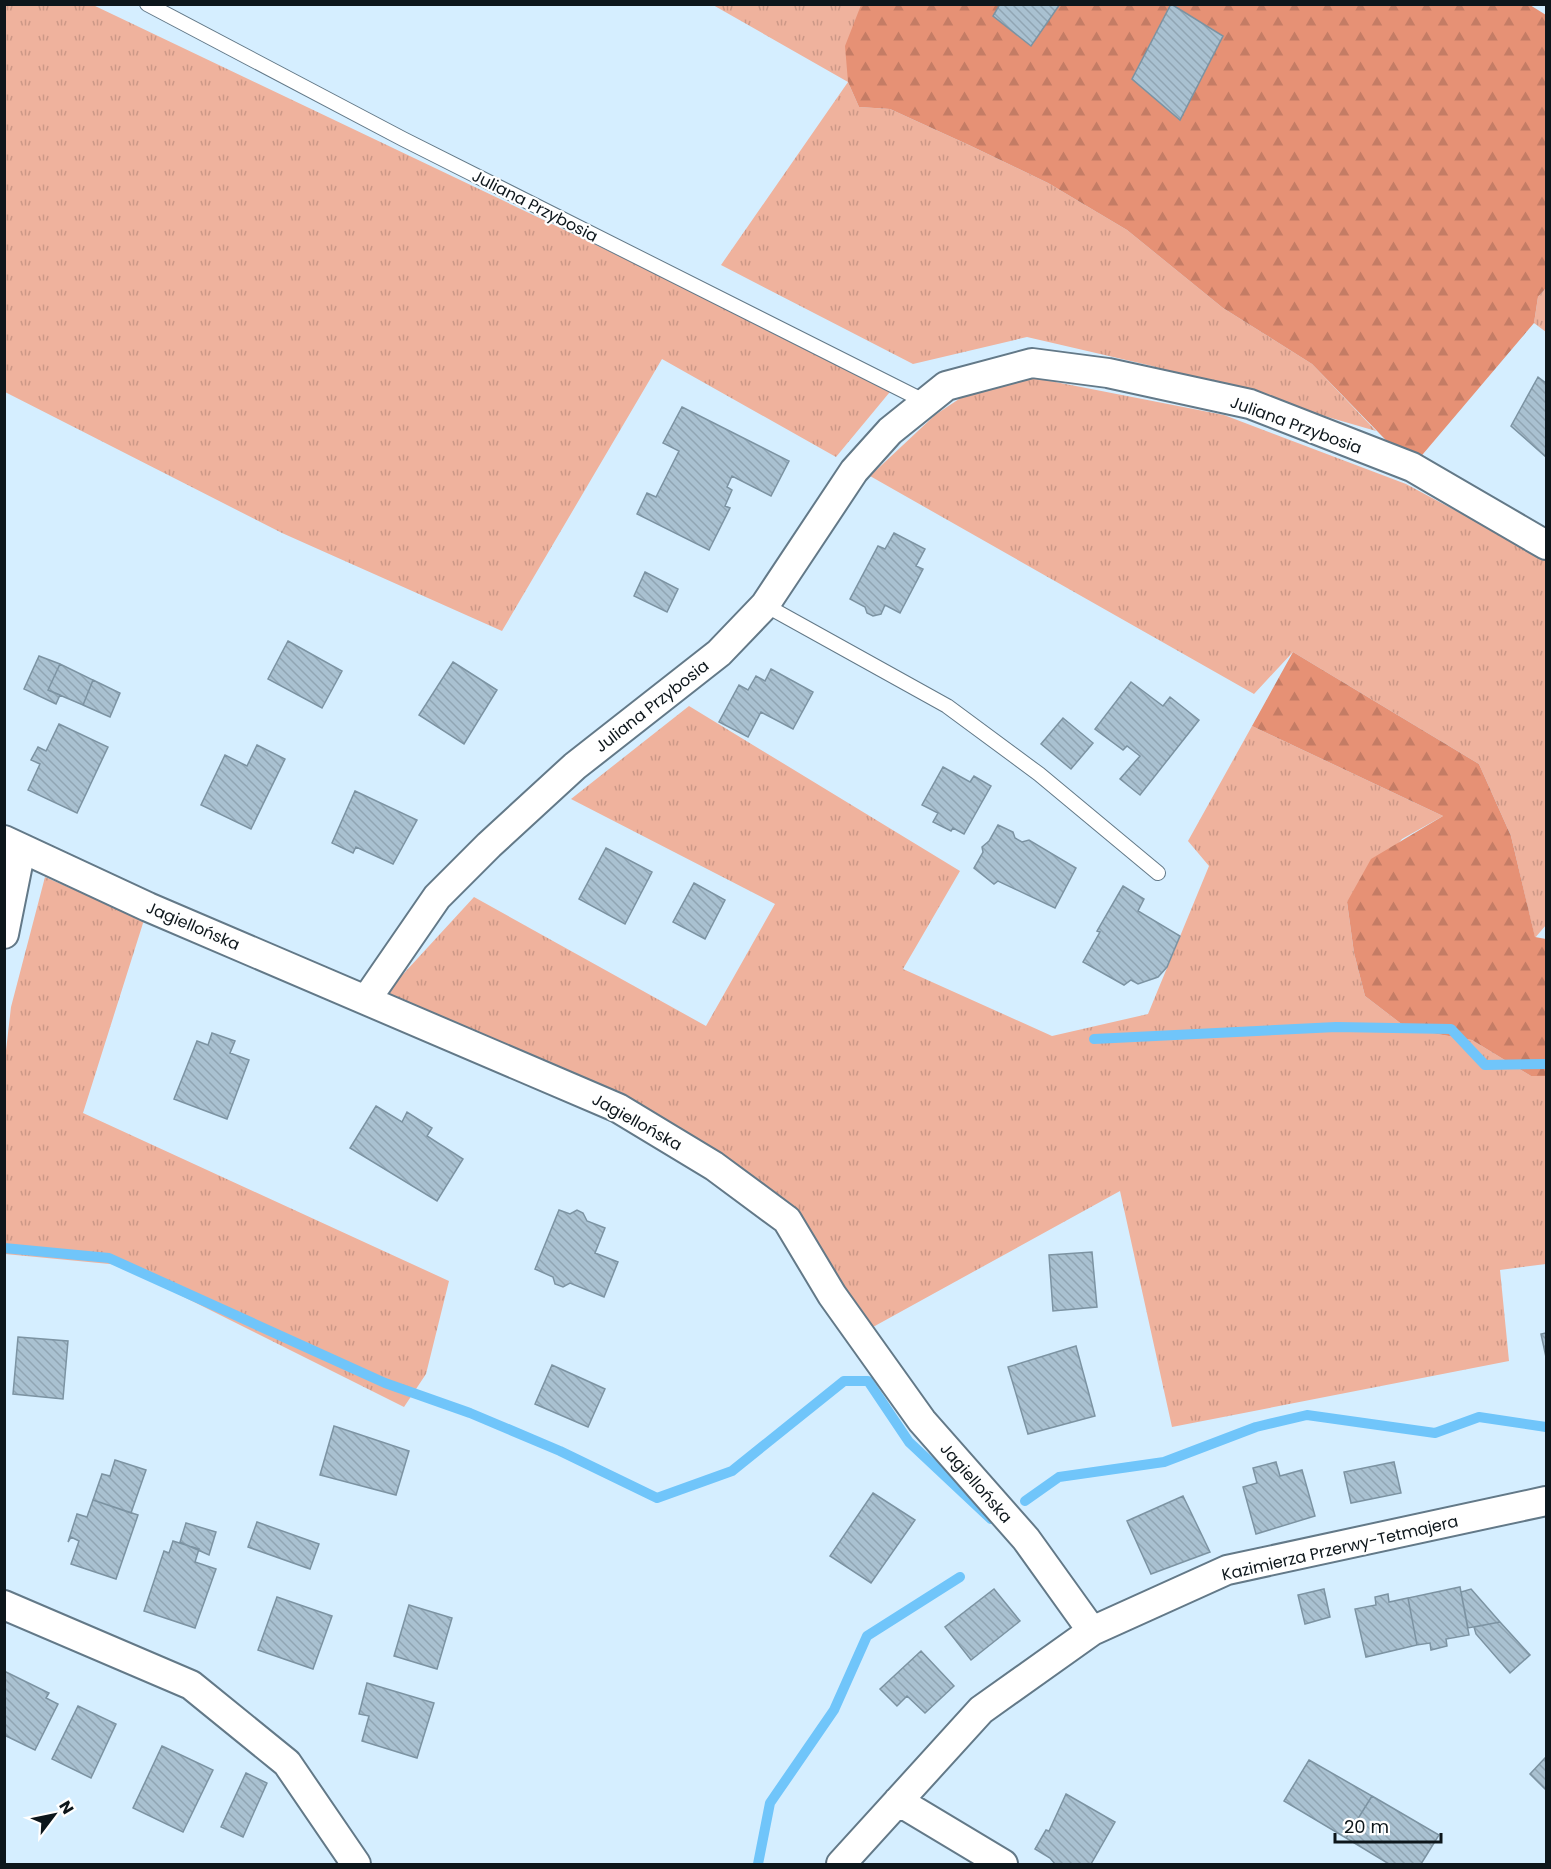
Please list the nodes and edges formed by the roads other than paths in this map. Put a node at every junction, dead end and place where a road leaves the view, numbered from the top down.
1 (147, 4) edge
2 (926, 402) junction
3 (1546, 545) edge
4 (765, 605) junction
5 (13, 844) edge
6 (1158, 873) dead end
7 (4, 934) edge
8 (366, 1000) junction
9 (1546, 1501) edge
10 (4, 1605) edge
11 (1092, 1631) junction
12 (898, 1802) junction
13 (356, 1864) edge
14 (841, 1864) edge
15 (1003, 1864) edge

1 - 2 lane, Juliana Przybosia
2 - 3 street, Juliana Przybosia
2 - 4 street, Juliana Przybosia
4 - 6 lane
4 - 8 street, Juliana Przybosia
5 - 7 street
5 - 8 street, Jagiellońska
8 - 11 street, Jagiellońska
9 - 11 street, Kazimierza Przerwy-Tetmajera
10 - 13 street
11 - 12 street, Kazimierza Przerwy-Tetmajera
12 - 14 street, Kazimierza Przerwy-Tetmajera
12 - 15 street

